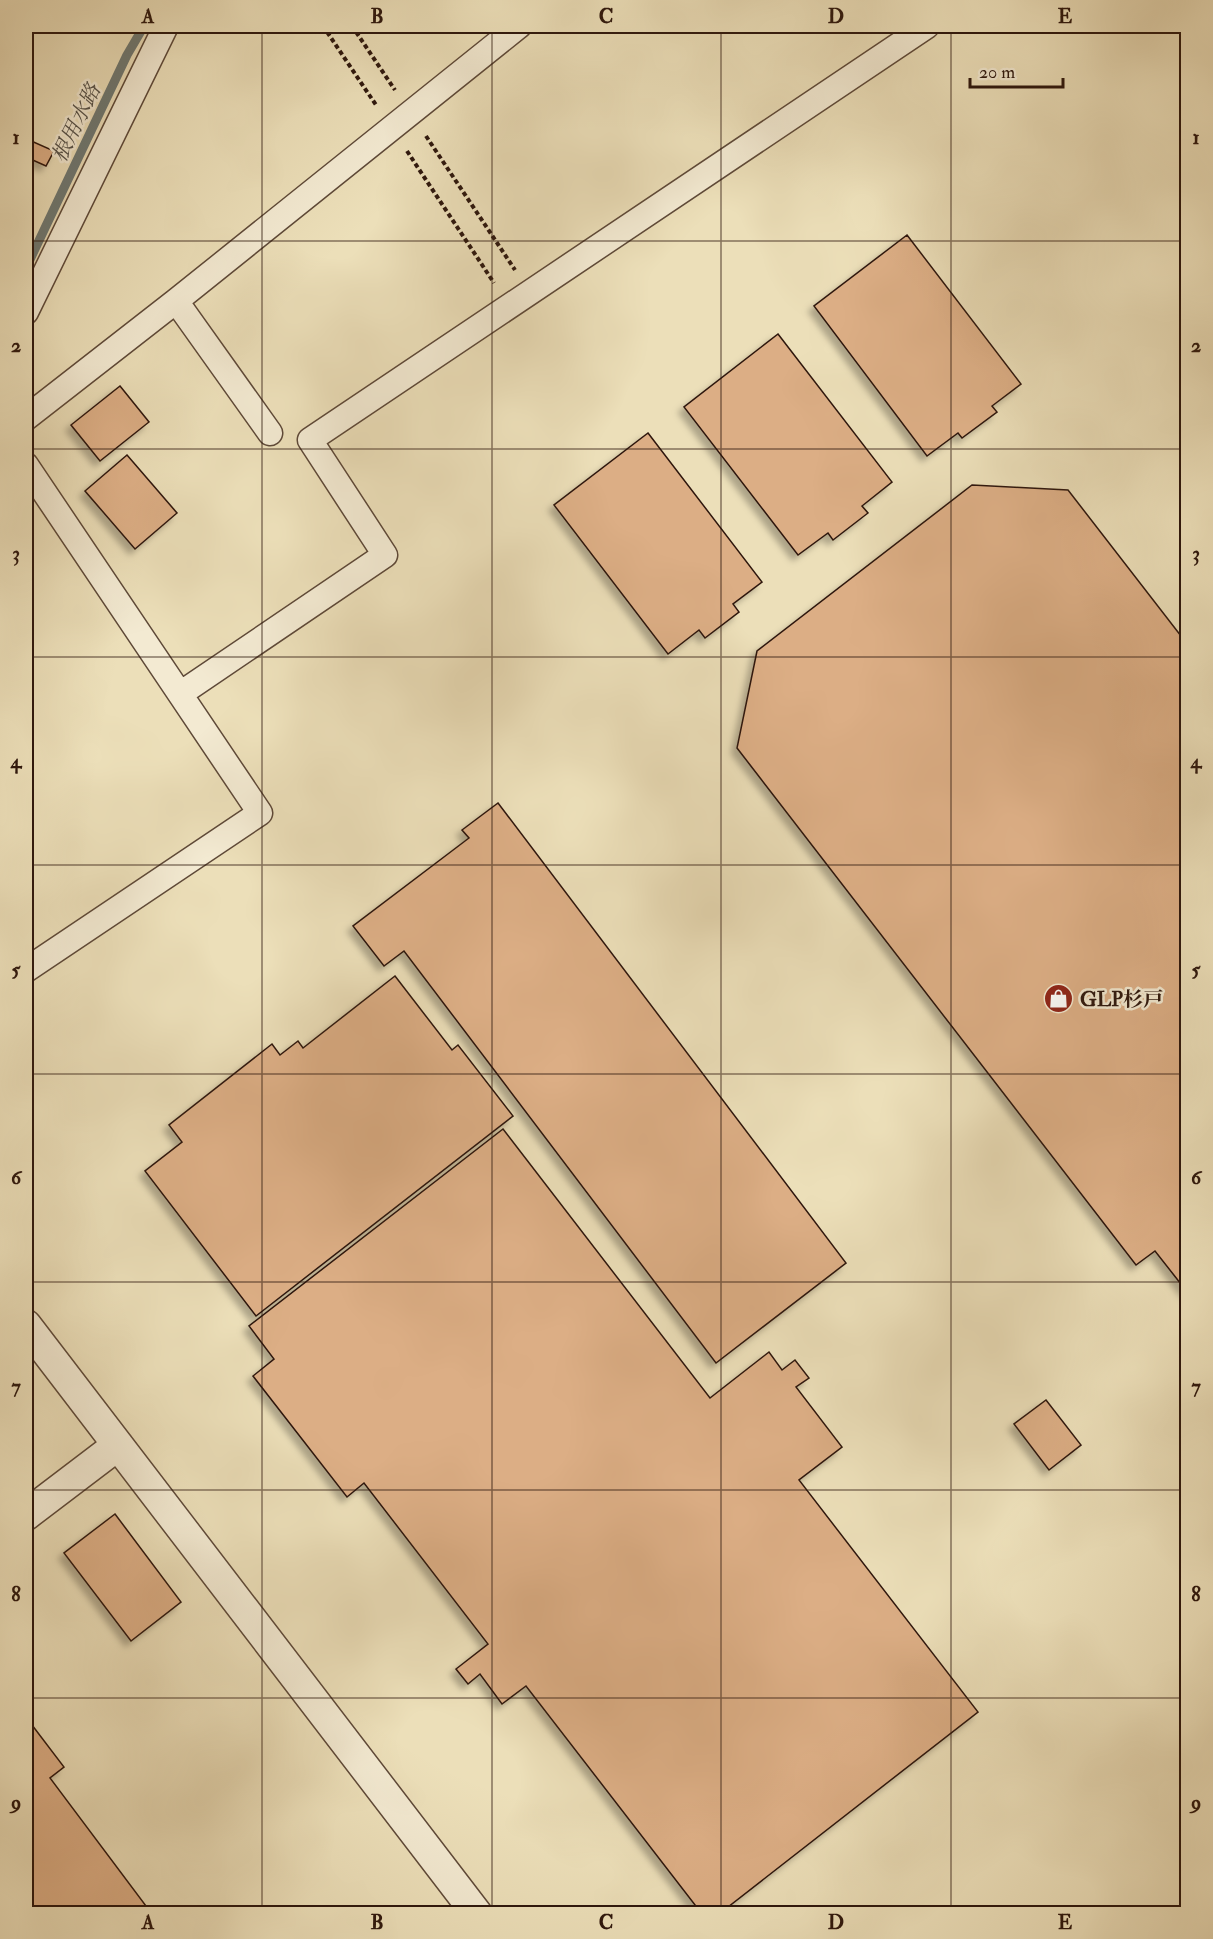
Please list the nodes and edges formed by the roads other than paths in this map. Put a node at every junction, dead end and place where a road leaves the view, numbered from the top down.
1 (166, 26) edge
2 (519, 26) edge
3 (927, 26) edge
4 (176, 301) junction
5 (26, 312) edge
6 (26, 417) edge
7 (270, 433) dead end
8 (26, 465) edge
9 (180, 694) junction
10 (26, 970) edge
11 (26, 1324) edge
12 (118, 1445) junction
13 (26, 1515) edge
14 (477, 1914) edge

1 - 5 street
2 - 4 street
3 - 9 street
4 - 6 street
4 - 7 street
8 - 9 street
9 - 10 street
11 - 12 street
12 - 13 street
12 - 14 street

